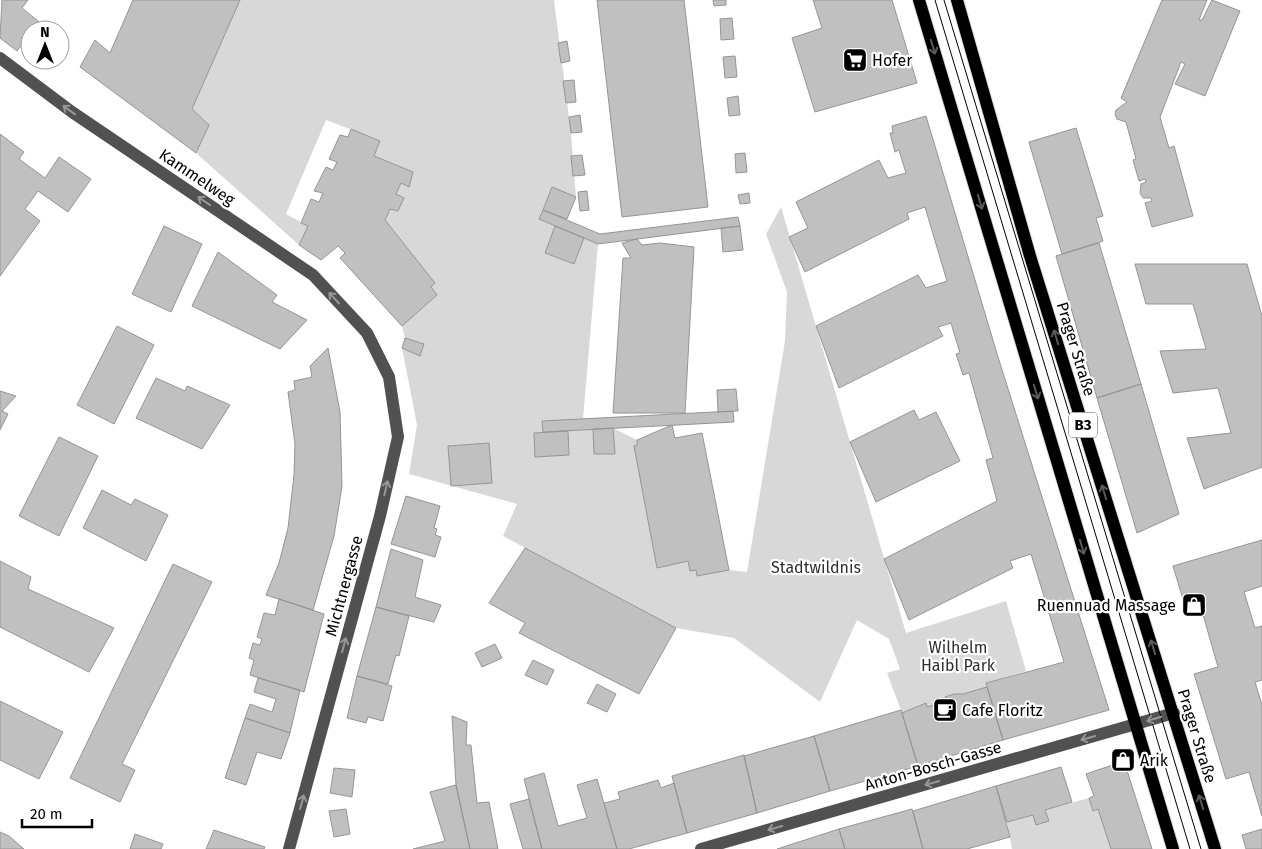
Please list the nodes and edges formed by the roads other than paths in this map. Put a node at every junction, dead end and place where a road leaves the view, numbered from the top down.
1 (919, 0) edge
2 (957, 0) edge
3 (0, 58) edge
4 (367, 333) joint
5 (1174, 713) junction
6 (1134, 724) junction
7 (289, 849) edge
8 (701, 849) edge
9 (1173, 849) edge
10 (1215, 849) edge

1 -> 6 main road, B3
5 -> 2 main road, Prager Straße / B3
4 -> 3 street, Kammelweg
7 -> 4 street, Michtnergasse
5 -> 6 street, Anton-Bosch-Gasse
10 -> 5 main road, Prager Straße / B3
6 -> 8 street, Anton-Bosch-Gasse
6 - 9 main road, B3

